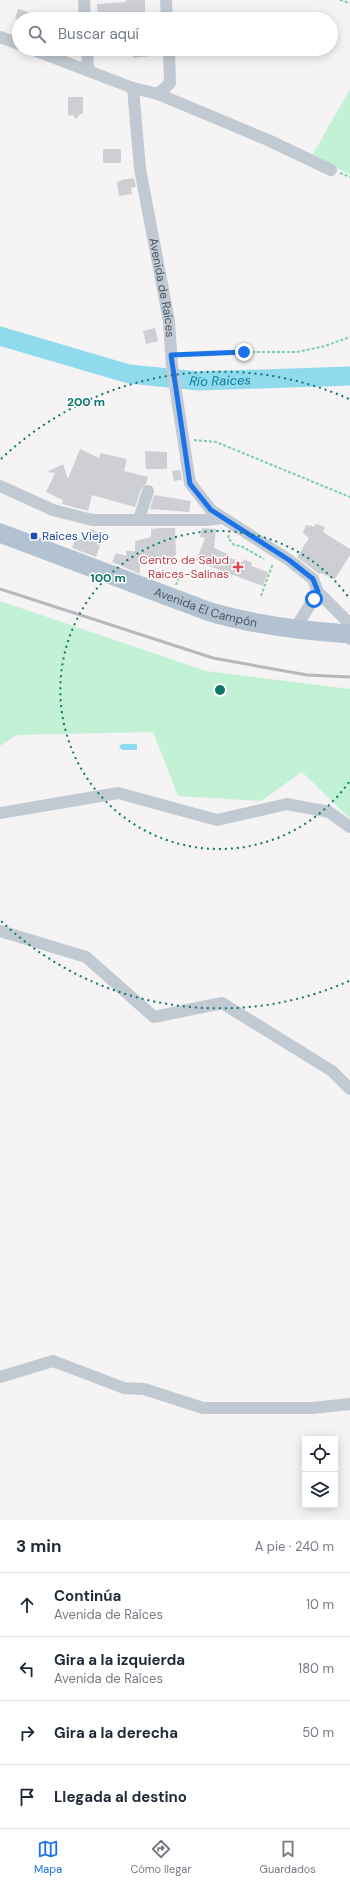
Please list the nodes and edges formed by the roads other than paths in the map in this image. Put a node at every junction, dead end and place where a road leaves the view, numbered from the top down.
1 (84, 0) edge
2 (166, 0) edge
3 (85, 12) edge
4 (167, 12) edge
5 (0, 38) edge
6 (12, 42) edge
7 (50, 56) edge
8 (87, 56) edge
9 (169, 56) edge
10 (88, 70) junction
11 (133, 88) junction
12 (158, 94) junction
13 (331, 170) dead end
14 (0, 486) edge
15 (148, 491) dead end
16 (222, 518) junction
17 (139, 519) junction
18 (0, 533) edge
19 (318, 592) junction
20 (295, 629) junction
21 (350, 636) edge
22 (0, 813) edge
23 (350, 827) edge
24 (0, 930) edge
25 (350, 1089) edge
26 (0, 1377) edge
27 (350, 1404) edge

1 - 3 street
2 - 4 street
5 - 6 street
7 - 10 street
8 - 10 street
9 - 12 street
10 - 11 street
11 - 12 street
11 - 16 street, Avenida de Raíces
12 - 13 street
14 - 17 street
15 - 17 street
16 - 17 street
16 - 19 street, Avenida de Raíces
18 - 20 main road, Avenida El Campón
19 - 20 street
19 - 21 street, Avenida de Raíces
20 - 21 main road, Avenida El Campón
22 - 23 street
24 - 25 street
26 - 27 street

